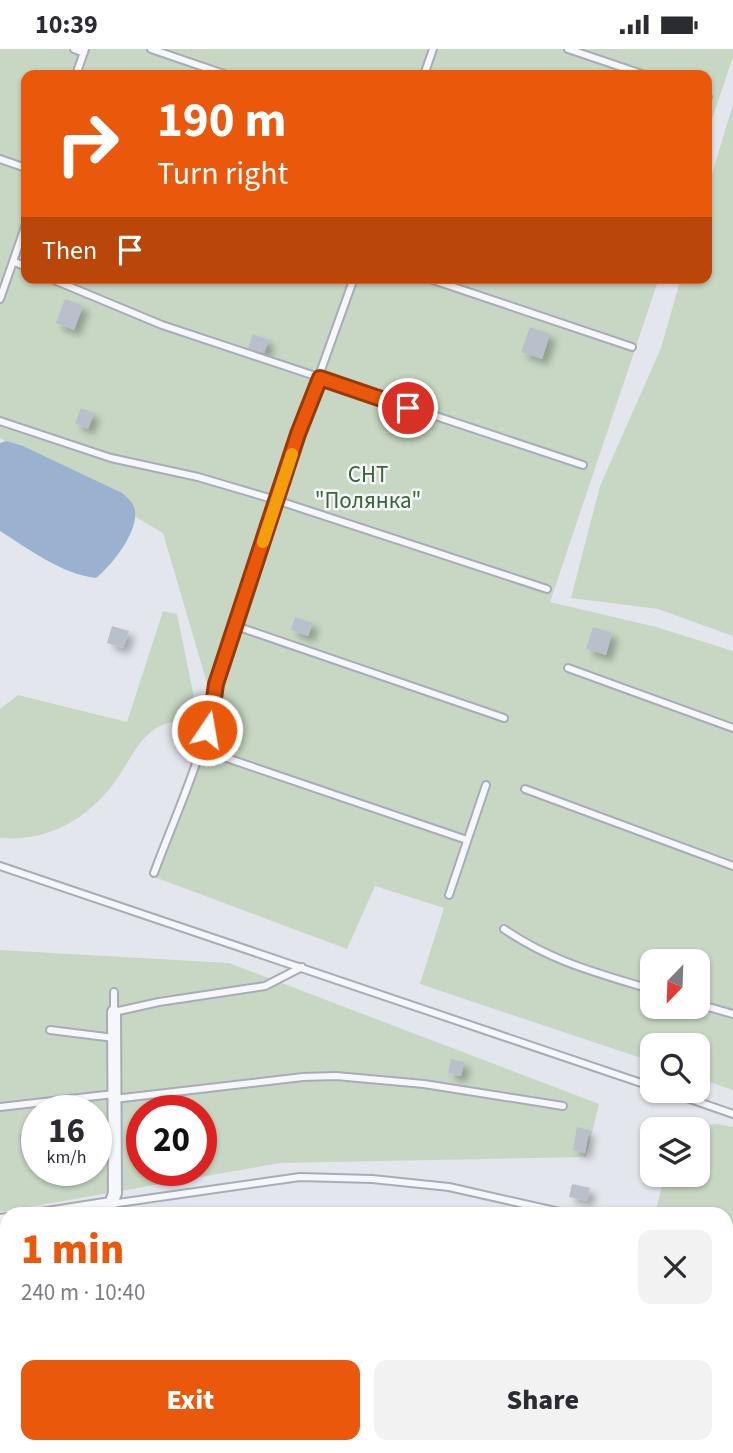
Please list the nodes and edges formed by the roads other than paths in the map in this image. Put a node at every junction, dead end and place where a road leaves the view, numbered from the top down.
1 (74, 49) edge
2 (151, 49) edge
3 (433, 49) edge
4 (568, 49) edge
5 (85, 51) edge
6 (78, 70) edge
7 (212, 70) edge
8 (426, 70) edge
9 (630, 70) edge
10 (0, 159) edge
11 (21, 166) edge
12 (21, 238) edge
13 (13, 261) junction
14 (21, 265) edge
15 (63, 284) edge
16 (352, 284) edge
17 (445, 284) edge
18 (0, 297) edge
19 (632, 347) dead end
20 (320, 378) junction
21 (0, 421) edge
22 (583, 465) dead end
23 (276, 500) junction
24 (547, 589) dead end
25 (236, 626) junction
26 (568, 668) dead end
27 (504, 718) dead end
28 (733, 728) edge
29 (202, 747) junction
30 (486, 785) dead end
31 (525, 789) dead end
32 (467, 840) junction
33 (0, 866) edge
34 (733, 866) edge
35 (154, 873) dead end
36 (449, 895) dead end
37 (504, 929) dead end
38 (302, 967) junction
39 (640, 986) edge
40 (114, 992) dead end
41 (710, 1007) edge
42 (114, 1012) junction
43 (733, 1014) edge
44 (50, 1030) dead end
45 (114, 1038) junction
46 (640, 1083) edge
47 (114, 1097) junction
48 (701, 1103) edge
49 (0, 1107) edge
50 (563, 1107) dead end
51 (733, 1114) edge
52 (111, 1204) junction
53 (92, 1207) edge
54 (538, 1207) edge

1 - 5 lane
2 - 7 lane
3 - 8 lane
4 - 9 lane
5 - 6 lane
10 - 11 lane
12 - 13 lane
13 - 14 lane
13 - 18 lane
15 - 20 lane
16 - 20 lane
17 - 19 lane
20 - 22 lane
20 - 23 lane
21 - 23 lane
23 - 24 lane
23 - 25 lane
25 - 27 lane
25 - 29 lane
26 - 28 lane
29 - 32 lane
29 - 35 lane
30 - 32 lane
31 - 34 lane
32 - 36 lane
33 - 38 lane
37 - 39 lane
38 - 42 lane
38 - 46 lane
40 - 42 lane
41 - 43 lane
42 - 45 street
44 - 45 lane
45 - 47 street
47 - 49 lane
47 - 50 lane
47 - 52 street
48 - 51 lane
52 - 53 street
52 - 54 lane

